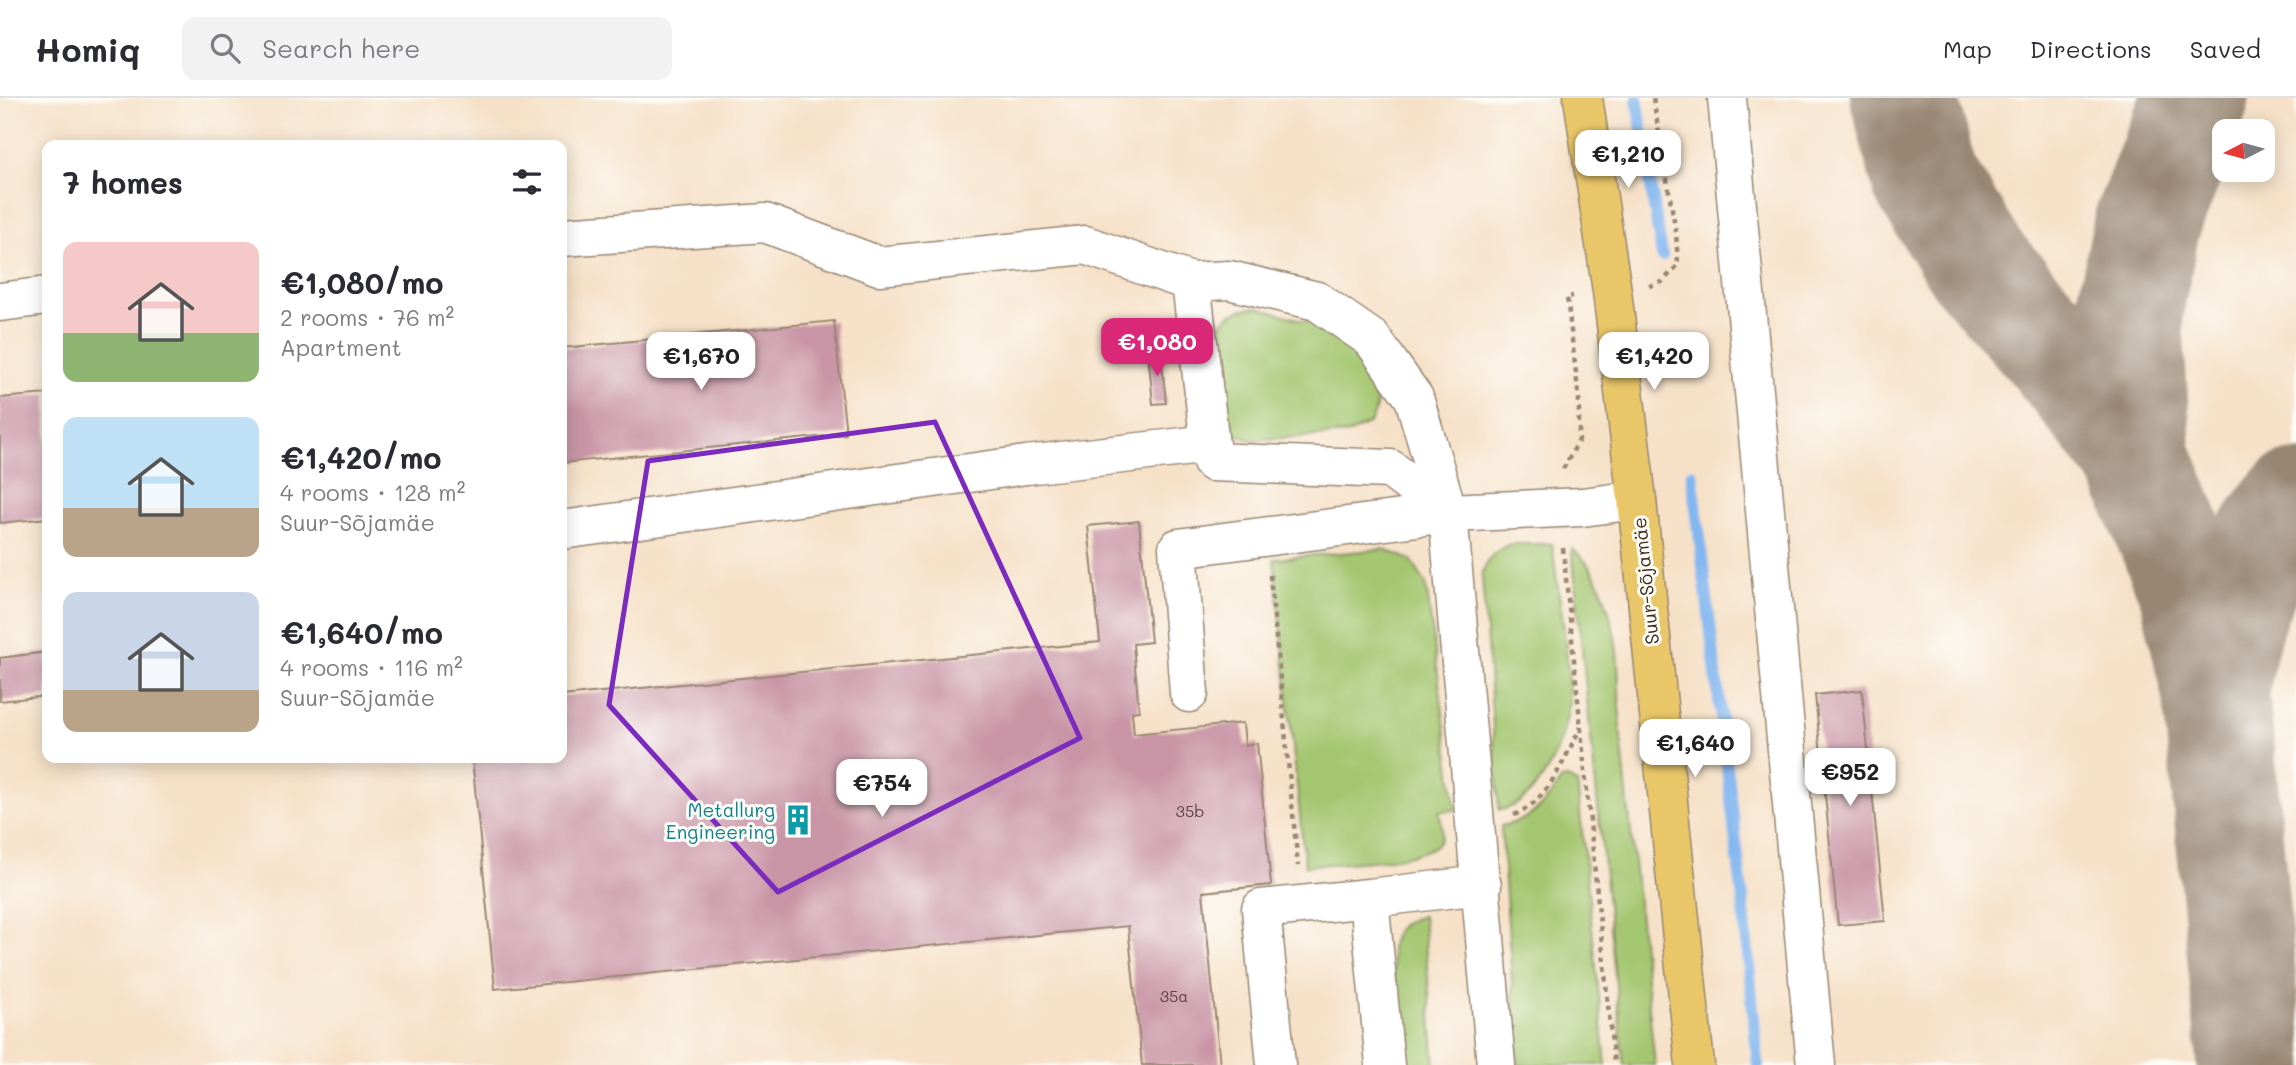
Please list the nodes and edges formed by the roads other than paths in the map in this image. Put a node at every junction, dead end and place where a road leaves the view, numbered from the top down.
1 (1584, 98) edge
2 (1727, 98) edge
3 (567, 237) edge
4 (1191, 282) junction
5 (42, 297) edge
6 (0, 302) edge
7 (1210, 444) junction
8 (1637, 500) junction
9 (1448, 513) junction
10 (567, 529) edge
11 (1189, 693) dead end
12 (1482, 885) junction
13 (1369, 898) junction
14 (1276, 1065) edge
15 (1385, 1065) edge
16 (1496, 1065) edge
17 (1695, 1065) edge
18 (1816, 1065) edge

1 - 8 main road, Suur-Sõjamäe
2 - 18 lane
3 - 4 lane
4 - 7 lane
4 - 9 lane
5 - 6 lane
7 - 9 lane
7 - 10 lane
8 - 9 lane
8 - 17 main road, Suur-Sõjamäe
9 - 11 lane
9 - 12 lane
12 - 13 lane
12 - 16 lane
13 - 14 lane
13 - 15 lane

